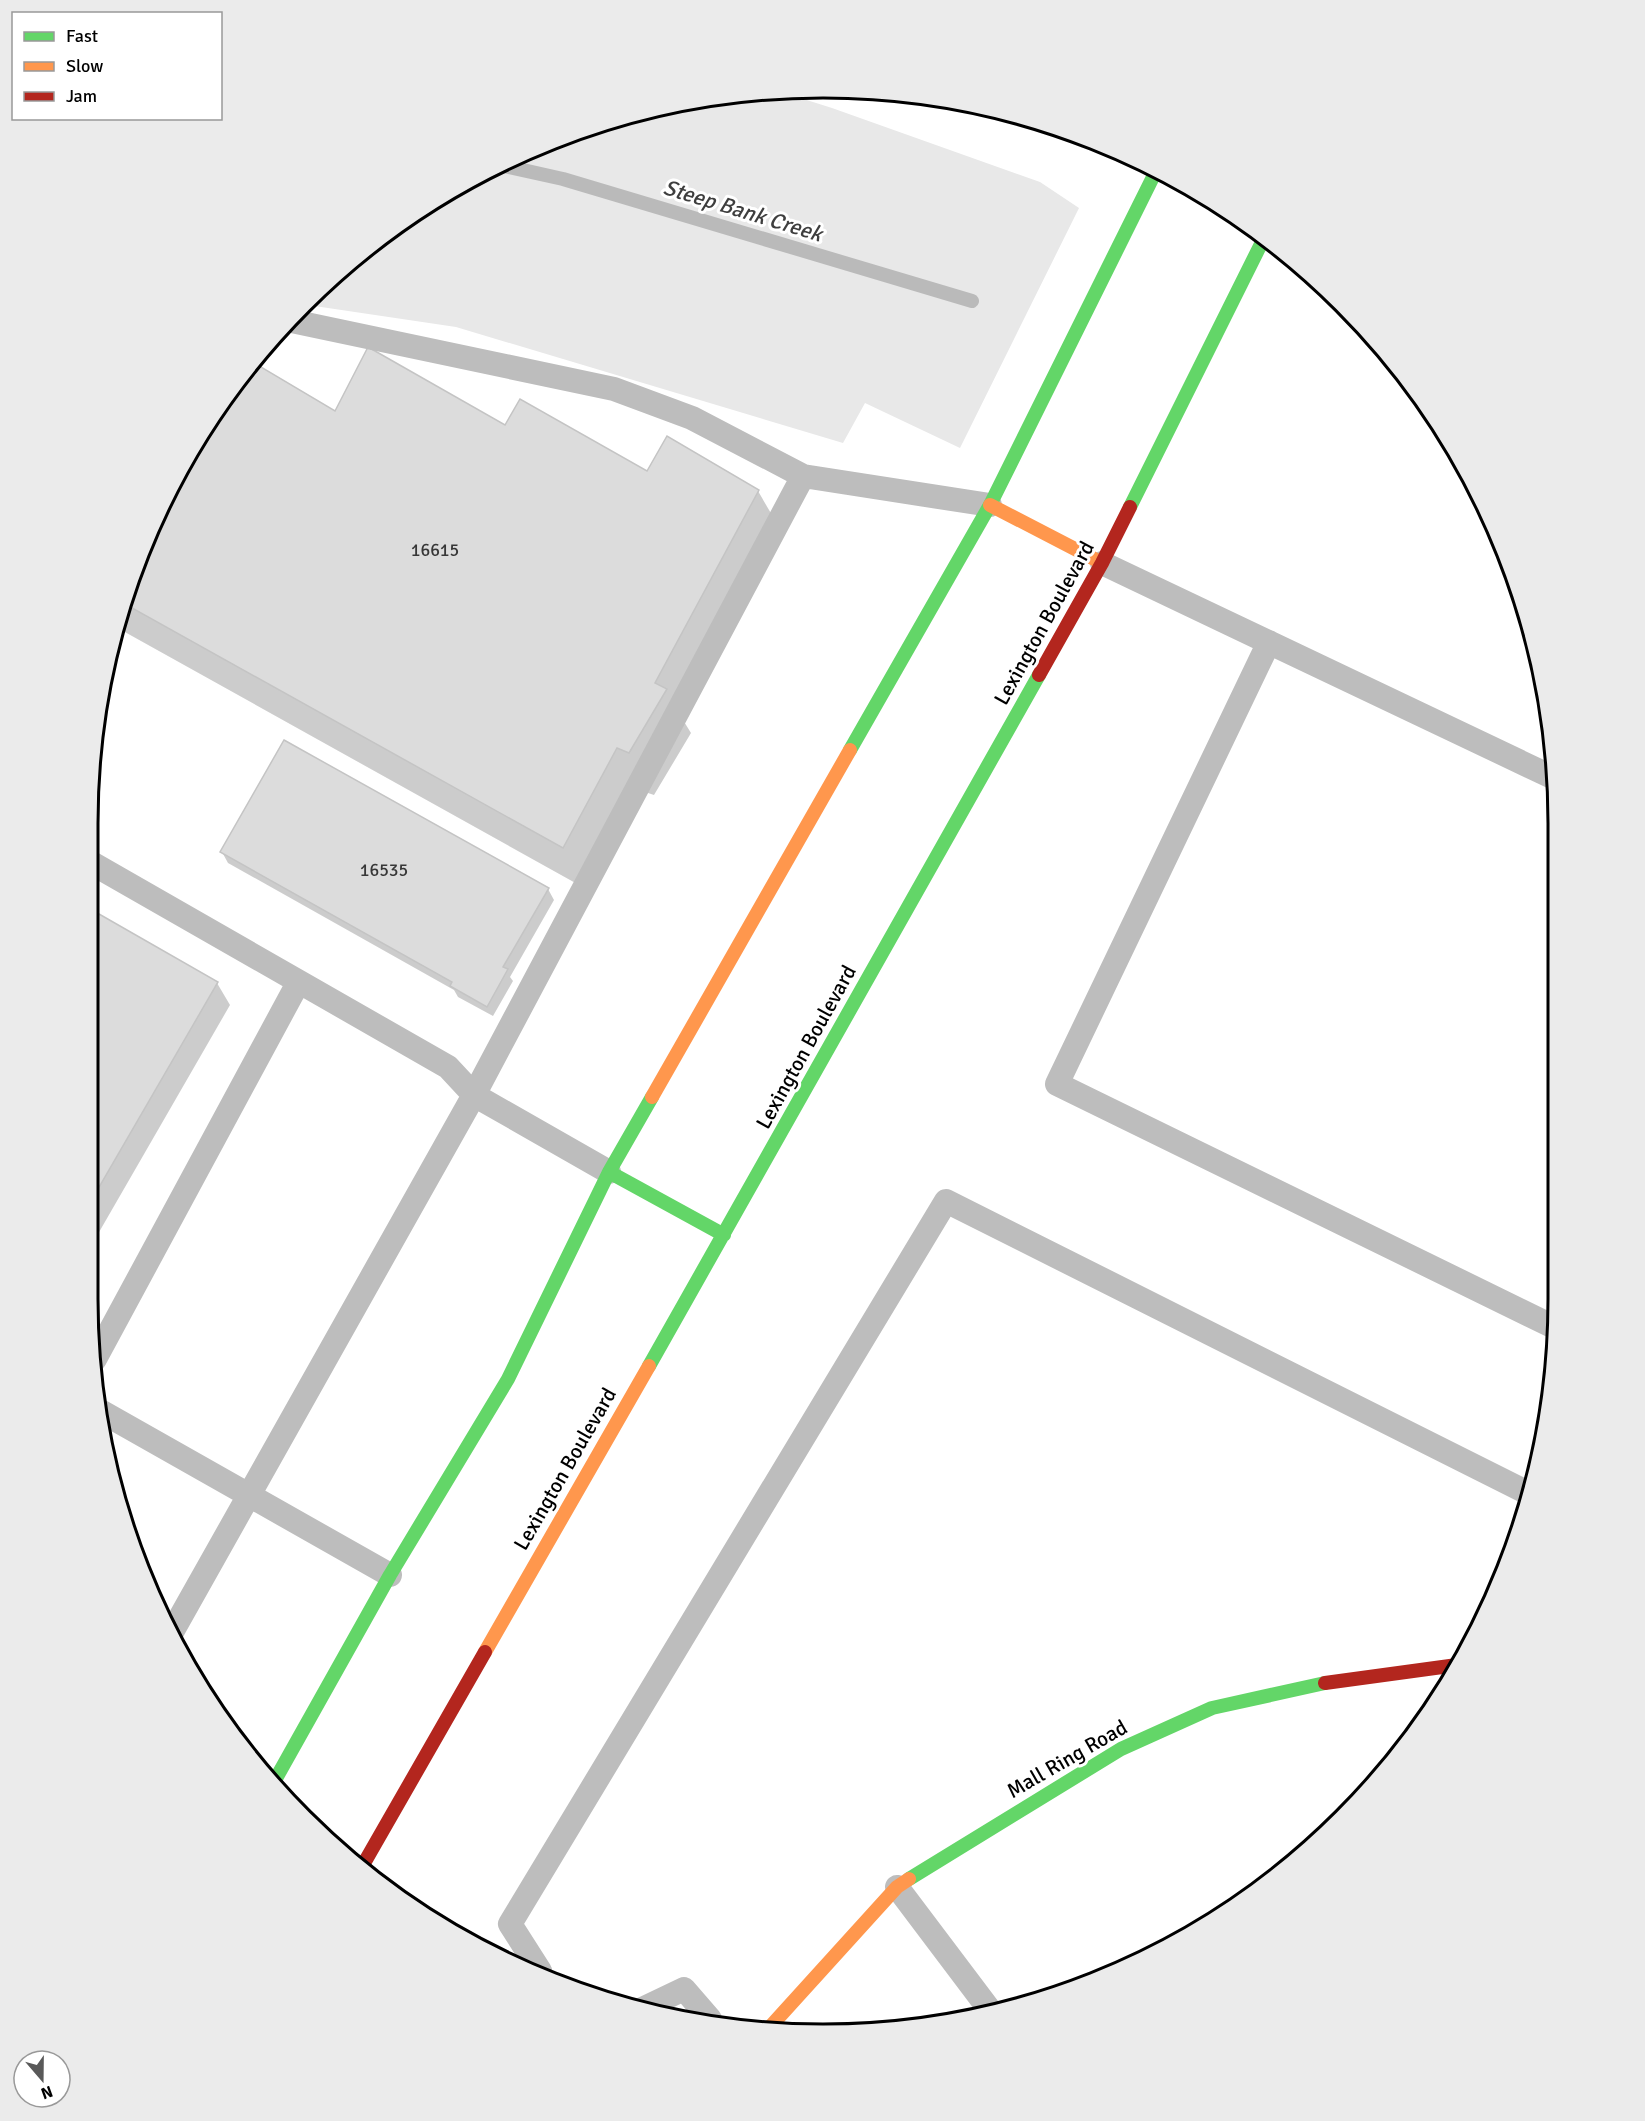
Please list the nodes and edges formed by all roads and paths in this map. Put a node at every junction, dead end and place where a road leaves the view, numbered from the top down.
1 (1153, 177) edge
2 (1261, 245) edge
3 (298, 322) edge
4 (803, 477) junction
5 (990, 505) junction
6 (1102, 563) junction
7 (1269, 642) junction
8 (1546, 774) edge
9 (98, 867) edge
10 (298, 983) junction
11 (474, 1095) junction
12 (609, 1172) junction
13 (724, 1235) junction
14 (1547, 1324) edge
15 (99, 1351) edge
16 (107, 1415) edge
17 (1522, 1490) edge
18 (248, 1495) junction
19 (390, 1575) junction
20 (176, 1626) edge
21 (1447, 1666) edge
22 (277, 1777) edge
23 (365, 1861) edge
24 (897, 1887) junction
25 (535, 1964) edge
26 (654, 2003) edge
27 (986, 2005) edge
28 (705, 2014) edge
29 (775, 2022) edge

1 - 5 main road
2 - 6 main road, Lexington Boulevard
3 - 4 lane
4 - 5 lane
4 - 11 lane
5 - 6 main road
5 - 12 main road
6 - 7 lane
6 - 13 main road, Lexington Boulevard
7 - 8 lane
7 - 14 lane
9 - 10 lane
10 - 11 lane
10 - 15 lane
11 - 12 lane
11 - 18 lane
12 - 13 main road
12 - 19 main road
13 - 23 main road, Lexington Boulevard
16 - 18 lane
17 - 25 lane
18 - 19 lane
18 - 20 lane
19 - 22 main road
21 - 24 main road, Mall Ring Road
24 - 27 lane
24 - 29 main road, Mall Ring Road
26 - 28 lane

